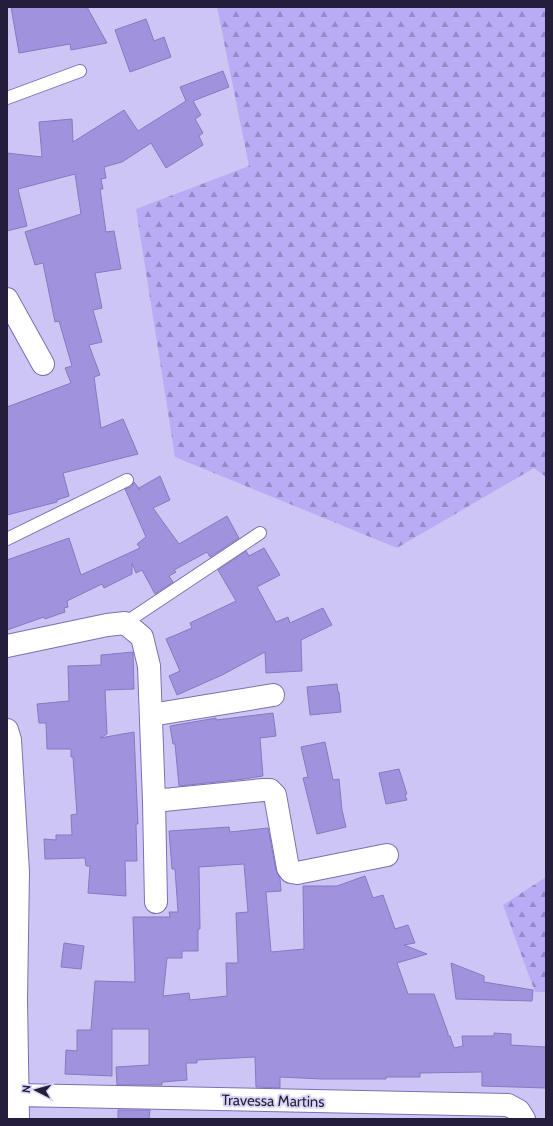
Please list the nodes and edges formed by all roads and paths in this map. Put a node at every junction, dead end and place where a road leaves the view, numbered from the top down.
1 (80, 71) dead end
2 (7, 98) edge
3 (7, 299) edge
4 (43, 364) dead end
5 (127, 480) dead end
6 (260, 533) dead end
7 (7, 539) edge
8 (125, 623) junction
9 (7, 646) edge
10 (273, 695) dead end
11 (151, 715) junction
12 (7, 730) edge
13 (154, 801) junction
14 (387, 855) dead end
15 (156, 902) dead end
16 (12, 999) edge
17 (17, 1096) junction
18 (18, 1119) edge
19 (524, 1119) edge

1 - 2 lane
3 - 4 street
5 - 7 lane
6 - 8 lane
8 - 9 street
8 - 11 street
10 - 11 street
11 - 13 street
12 - 16 street
13 - 14 street
13 - 15 street
16 - 17 street
17 - 18 street
17 - 19 street, Travessa Martins

